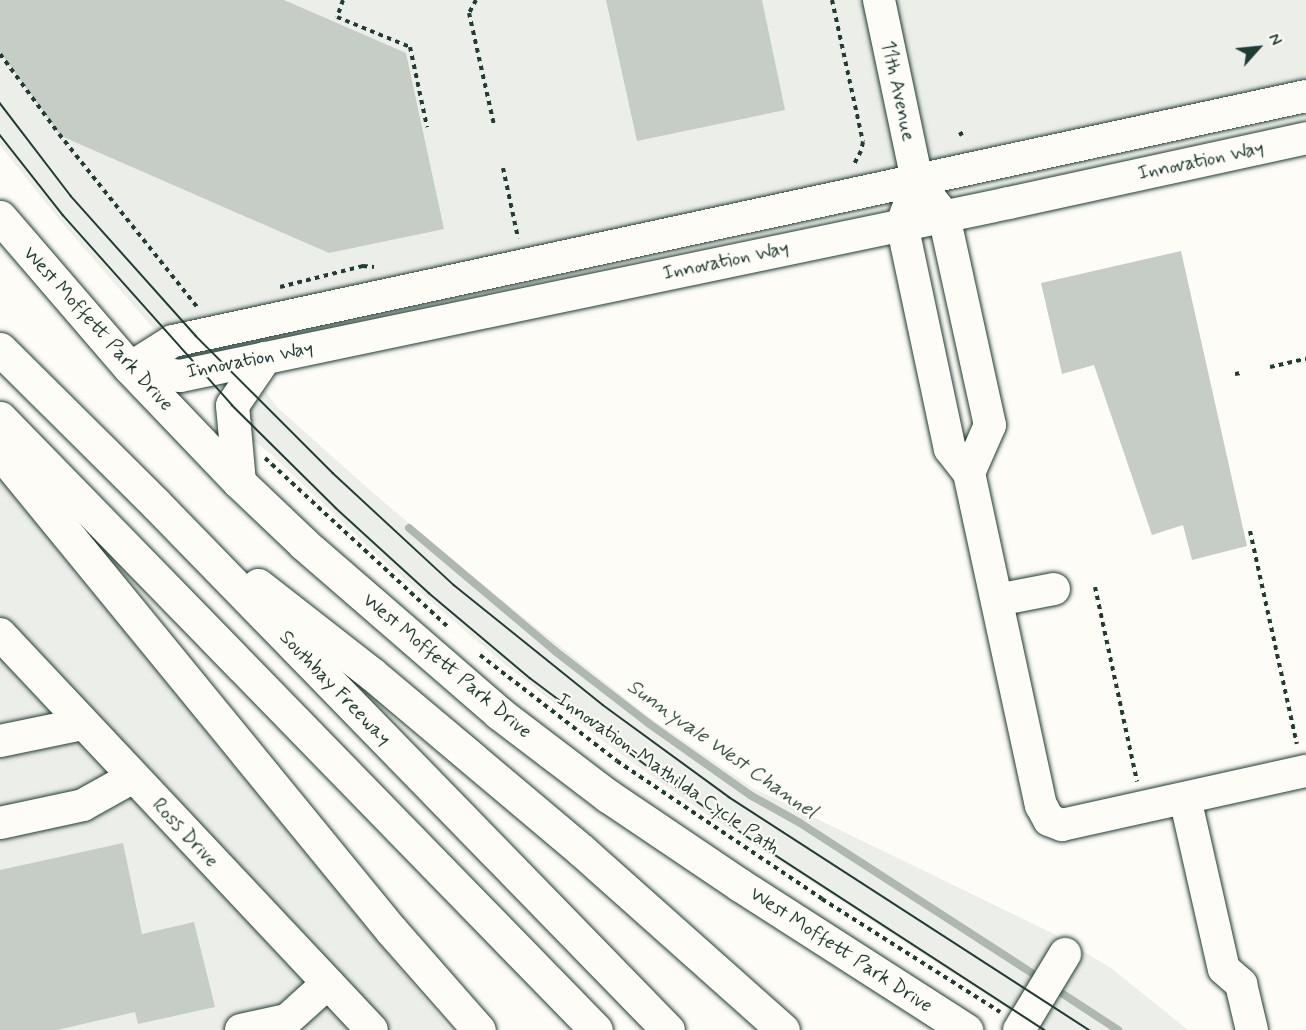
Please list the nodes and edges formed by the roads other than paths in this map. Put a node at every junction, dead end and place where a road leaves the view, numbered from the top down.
1 (879, 0) edge
2 (1306, 96) edge
3 (1306, 138) edge
4 (917, 182) junction
5 (944, 216) junction
6 (0, 218) edge
7 (902, 224) junction
8 (0, 349) edge
9 (264, 358) junction
10 (130, 368) junction
11 (0, 418) edge
12 (0, 452) edge
13 (969, 473) junction
14 (239, 482) junction
15 (156, 504) junction
16 (1054, 589) dead end
17 (997, 600) junction
18 (0, 634) edge
19 (82, 724) junction
20 (0, 741) edge
21 (1301, 757) edge
22 (133, 777) junction
23 (1185, 798) junction
24 (0, 823) edge
25 (1065, 954) dead end
26 (328, 983) junction
27 (1020, 1028) edge
28 (241, 1030) edge
29 (372, 1030) edge
30 (479, 1030) edge
31 (596, 1030) edge
32 (668, 1030) edge
33 (783, 1030) edge
34 (966, 1030) edge
35 (1252, 1030) edge

1 - 4 street, 11th Avenue
2 - 4 street, Innovation Way
3 - 5 street, Innovation Way
4 - 5 street
4 - 7 street
4 - 10 street, Innovation Way
5 - 7 street, Innovation Way
5 - 13 street
6 - 10 main road, West Moffett Park Drive
7 - 9 street, Innovation Way
7 - 13 street
8 - 15 main road, Southbay Freeway
9 - 10 street, Innovation Way
9 - 14 main road
10 - 14 main road, West Moffett Park Drive
11 - 31 main road
12 - 30 main road
13 - 17 street
14 - 34 main road, West Moffett Park Drive
15 - 32 main road, Southbay Freeway
15 - 33 main road
16 - 17 street
17 - 23 street
18 - 19 street, Ross Drive
19 - 20 street
19 - 22 street, Ross Drive
21 - 23 street
22 - 24 street
22 - 26 street, Ross Drive
23 - 35 street
25 - 27 street
26 - 28 street
26 - 29 street, Ross Drive

